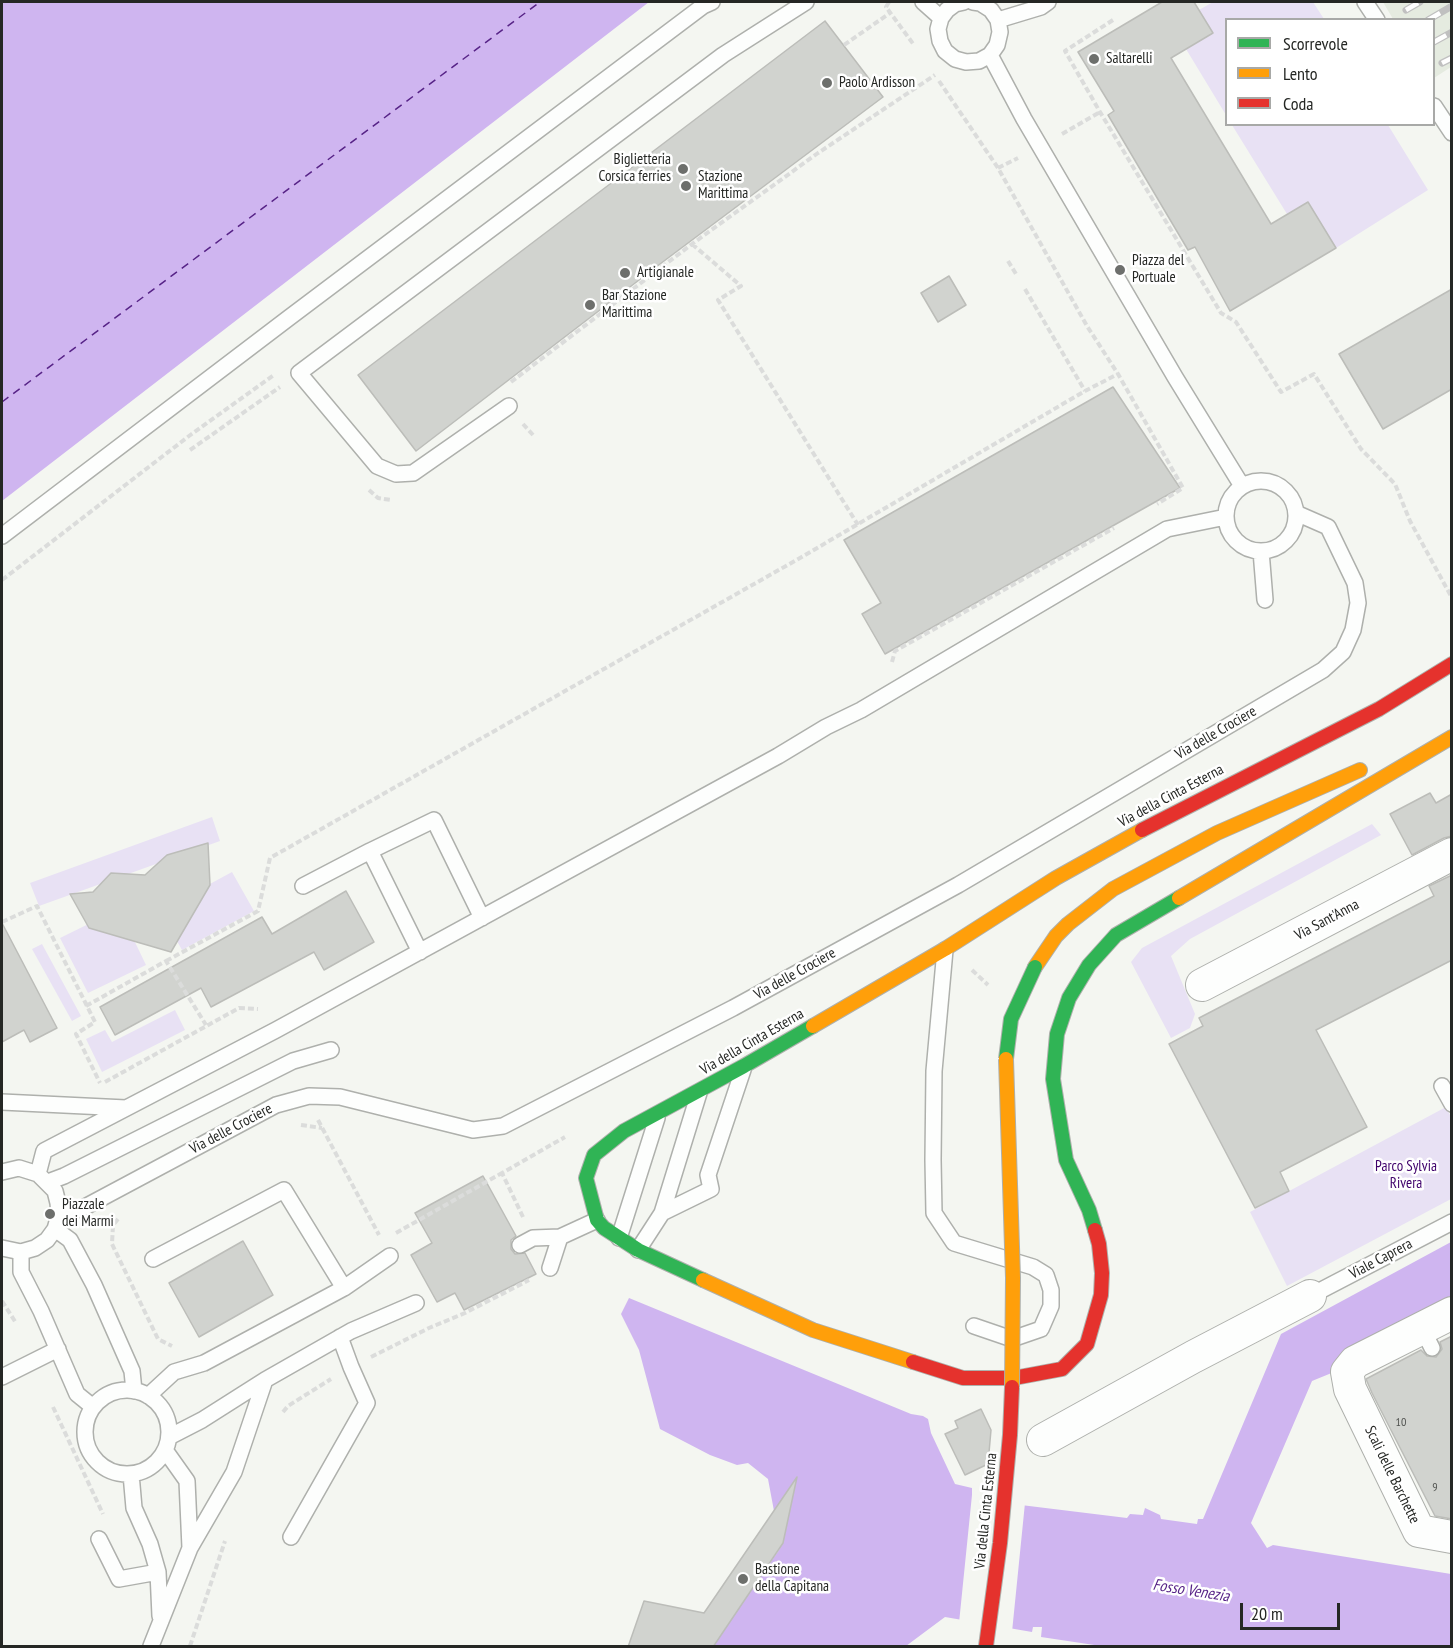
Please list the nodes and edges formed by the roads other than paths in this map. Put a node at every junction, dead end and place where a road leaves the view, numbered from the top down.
1 (712, 2) edge
2 (806, 2) edge
3 (923, 2) edge
4 (974, 2) edge
5 (1048, 2) edge
6 (1365, 2) edge
7 (950, 6) edge
8 (1376, 18) edge
9 (998, 20) junction
10 (990, 55) junction
11 (1435, 108) edge
12 (1452, 133) edge
13 (509, 406) road end
14 (1242, 486) junction
15 (1296, 513) junction
16 (1226, 517) junction
17 (2, 536) edge
18 (1261, 551) junction
19 (1265, 600) dead end
20 (1452, 664) edge
21 (1379, 708) junction
22 (1452, 737) edge
23 (1394, 756) dead end
24 (1318, 757) dead end
25 (1373, 765) dead end
26 (1263, 798) dead end
27 (1217, 833) junction
28 (370, 851) junction
29 (1452, 854) edge
30 (303, 886) dead end
31 (482, 918) junction
32 (945, 949) junction
33 (420, 951) junction
34 (1202, 985) dead end
35 (331, 1050) dead end
36 (744, 1066) junction
37 (1442, 1086) dead end
38 (700, 1090) junction
39 (2, 1102) edge
40 (1452, 1104) edge
41 (126, 1108) junction
42 (658, 1112) junction
43 (2, 1172) edge
44 (43, 1178) junction
45 (662, 1213) junction
46 (597, 1220) junction
47 (57, 1222) junction
48 (1452, 1222) edge
49 (560, 1237) junction
50 (619, 1238) junction
51 (520, 1245) dead end
52 (2, 1248) edge
53 (638, 1250) junction
54 (21, 1252) junction
55 (390, 1256) dead end
56 (153, 1259) dead end
57 (550, 1268) dead end
58 (344, 1288) junction
59 (1310, 1296) joint
60 (416, 1302) dead end
61 (1452, 1313) edge
62 (974, 1326) dead end
63 (340, 1338) junction
64 (58, 1349) junction
65 (2, 1377) edge
66 (265, 1380) junction
67 (141, 1393) junction
68 (93, 1407) junction
69 (1043, 1440) dead end
70 (167, 1443) junction
71 (130, 1474) junction
72 (291, 1537) dead end
73 (1452, 1537) edge
74 (99, 1539) dead end
75 (190, 1548) junction
76 (158, 1572) junction
77 (160, 1621) junction
78 (150, 1647) edge
79 (986, 1647) edge

1 - 17 lane
2 - 13 lane
3 - 7 lane
4 - 9 lane
5 - 9 lane
6 - 8 lane
7 - 10 lane
9 - 10 lane
10 - 14 lane
11 - 12 lane
14 - 15 lane
14 - 16 lane
15 - 18 lane
15 - 47 lane, Via delle Crociere
16 - 18 lane
16 - 31 lane
18 - 19 lane
20 - 21 street, Via della Cinta Esterna
21 - 24 street, Via della Cinta Esterna
21 - 32 street, Via della Cinta Esterna
22 - 23 street
22 - 53 street
25 - 27 street, Via della Cinta Esterna
26 - 27 street, Via della Cinta Esterna
27 - 79 street, Via della Cinta Esterna, bridge
28 - 30 lane
28 - 31 lane
28 - 33 lane
29 - 34 street, Via Sant'Anna
31 - 33 lane
32 - 36 street, Via della Cinta Esterna
32 - 62 lane
33 - 41 lane
35 - 44 lane
36 - 38 street, Via della Cinta Esterna
36 - 45 lane
37 - 40 lane
38 - 42 street, Via della Cinta Esterna
38 - 45 lane
39 - 41 lane
41 - 44 lane
42 - 46 street, Via della Cinta Esterna
42 - 50 lane
43 - 44 lane
44 - 47 lane
45 - 53 lane
46 - 49 lane
46 - 50 street
47 - 54 lane
47 - 67 lane
48 - 59 lane, Viale Caprera
49 - 51 lane
49 - 57 lane
50 - 53 street
52 - 54 lane
54 - 64 lane
55 - 58 lane
56 - 58 lane
58 - 67 lane
59 - 69 street
60 - 63 lane
61 - 73 street, Scali delle Barchette
63 - 66 lane
63 - 72 lane
64 - 65 lane
64 - 68 lane
66 - 70 lane
66 - 75 lane
67 - 68 lane
67 - 70 lane
68 - 71 lane
70 - 71 lane
70 - 75 lane
71 - 76 lane
74 - 76 lane
75 - 77 lane
76 - 77 lane
77 - 78 lane

